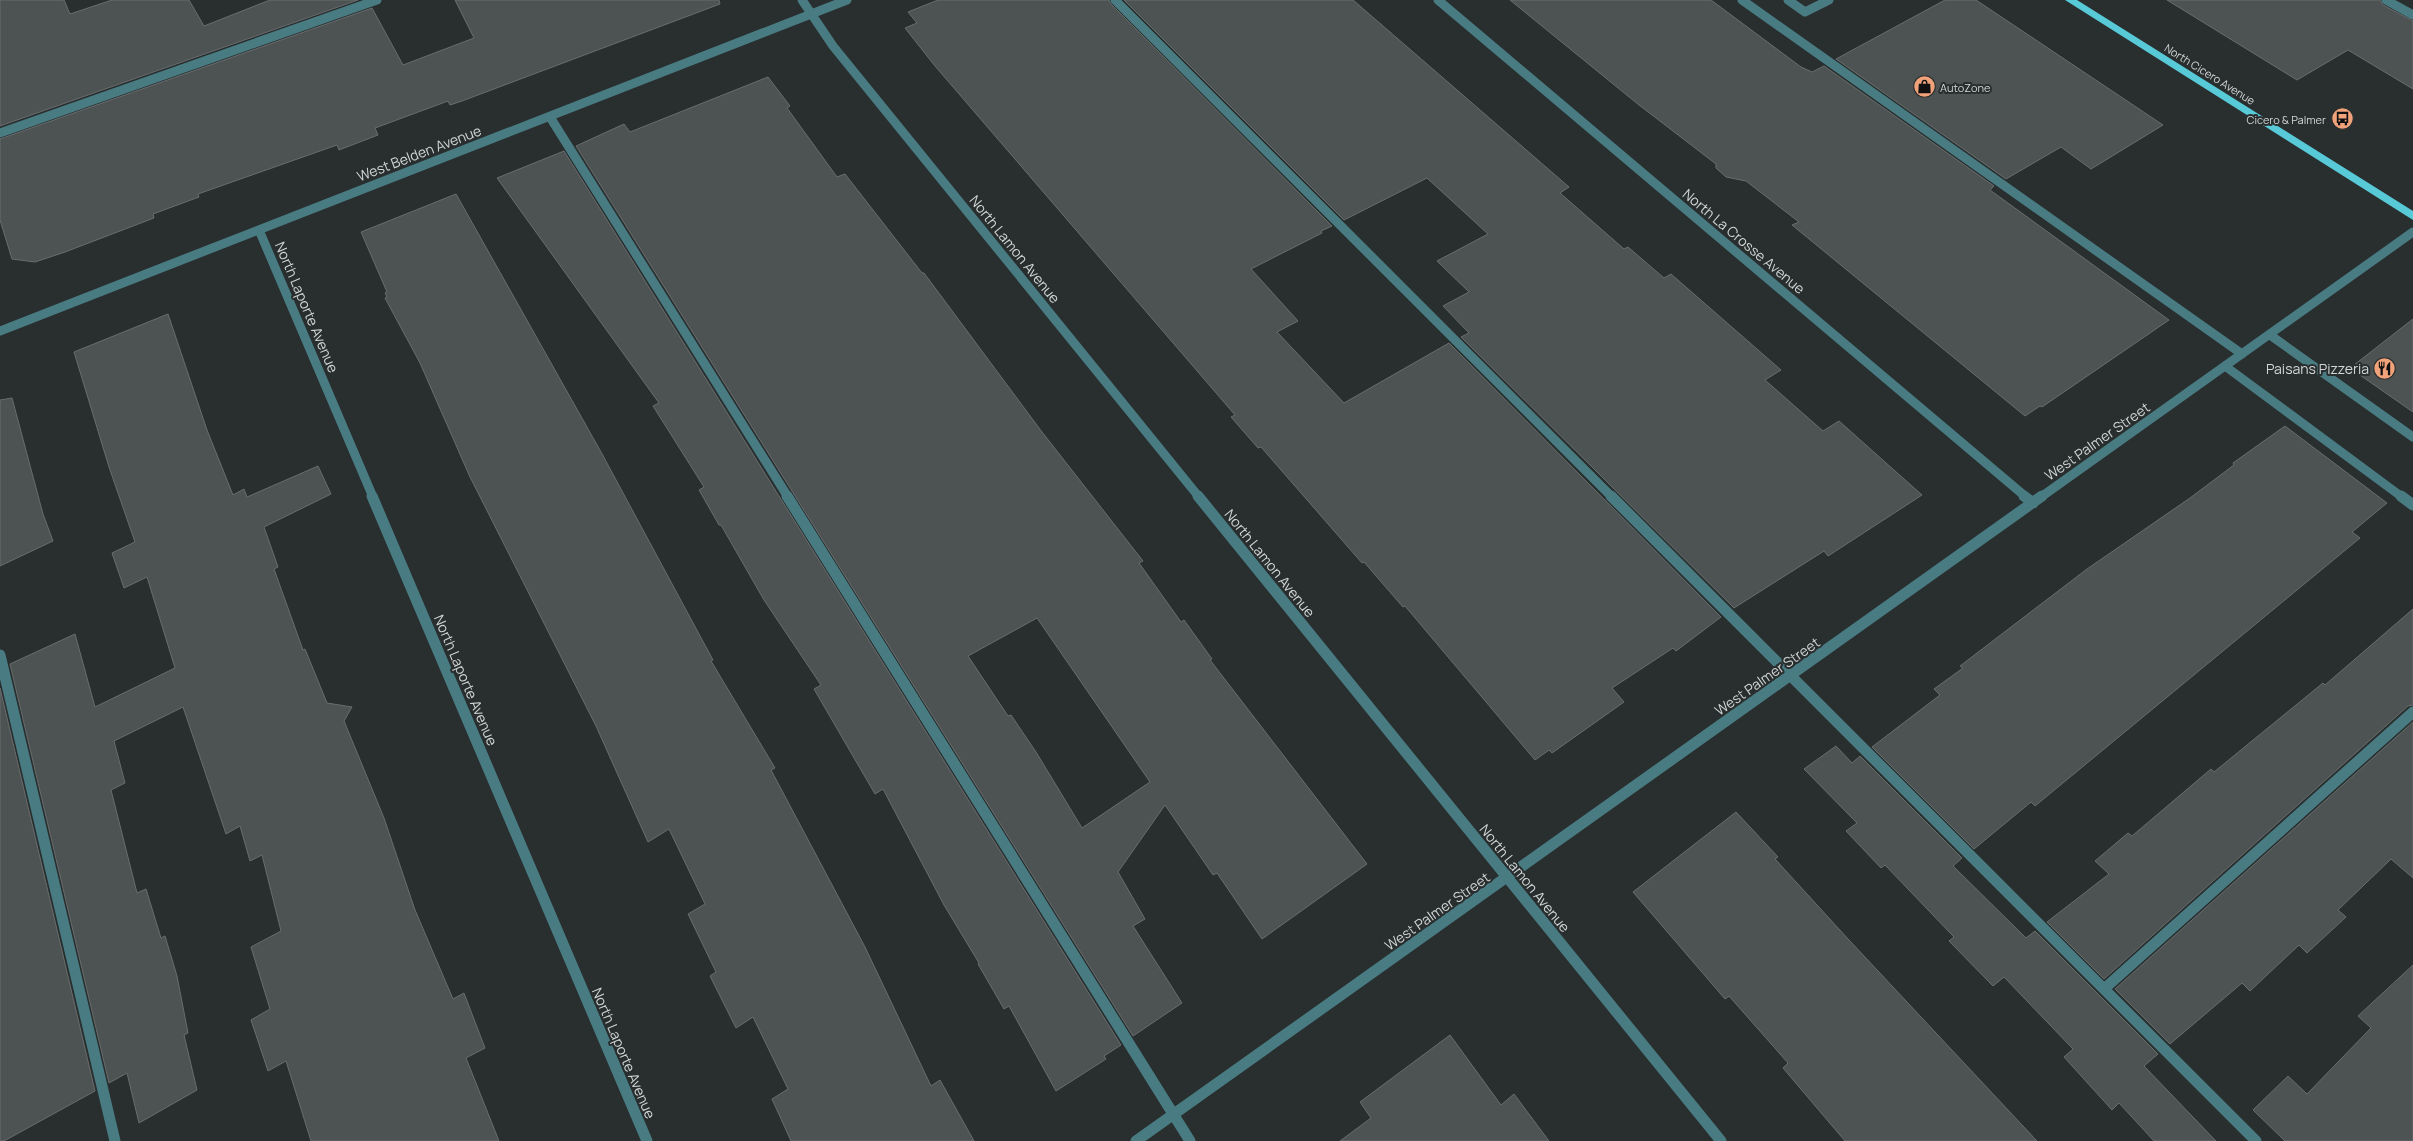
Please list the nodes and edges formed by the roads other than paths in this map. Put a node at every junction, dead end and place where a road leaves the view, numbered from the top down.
1 (377, 0) edge
2 (802, 0) edge
3 (847, 0) edge
4 (1115, 0) edge
5 (1438, 0) edge
6 (1742, 0) edge
7 (1788, 0) edge
8 (1829, 0) edge
9 (2070, 0) edge
10 (2386, 0) edge
11 (812, 14) junction
12 (2413, 15) edge
13 (550, 117) junction
14 (0, 133) edge
15 (2413, 216) edge
16 (259, 230) junction
17 (2413, 232) edge
18 (0, 331) edge
19 (2270, 335) junction
20 (2242, 354) junction
21 (2225, 366) junction
22 (2413, 437) edge
23 (2033, 503) junction
24 (2413, 505) edge
25 (0, 655) edge
26 (1790, 676) junction
27 (2413, 712) edge
28 (1507, 878) junction
29 (2104, 989) junction
30 (1173, 1115) junction
31 (115, 1141) edge
32 (647, 1141) edge
33 (1136, 1141) edge
34 (1190, 1141) edge
35 (1721, 1141) edge
36 (2256, 1141) edge

1 - 14 street
2 - 11 street, North Lamon Avenue
3 - 11 street, West Belden Avenue
4 - 26 street
5 - 23 street, North La Crosse Avenue
6 - 20 street
7 - 8 street
9 - 15 main road, North Cicero Avenue
10 - 12 street
11 - 13 street, West Belden Avenue
11 - 28 street, North Lamon Avenue
13 - 16 street, West Belden Avenue
13 - 30 street
16 - 18 street, West Belden Avenue
16 - 32 street, North Laporte Avenue
17 - 19 street, West Palmer Street
19 - 20 street, West Palmer Street
19 - 22 street
20 - 21 street, West Palmer Street
21 - 23 street, West Palmer Street
21 - 24 street
23 - 26 street, West Palmer Street
25 - 31 street
26 - 28 street, West Palmer Street
26 - 29 street
27 - 29 street
28 - 30 street, West Palmer Street
28 - 35 street, North Lamon Avenue
29 - 36 street
30 - 33 street, West Palmer Street
30 - 34 street

